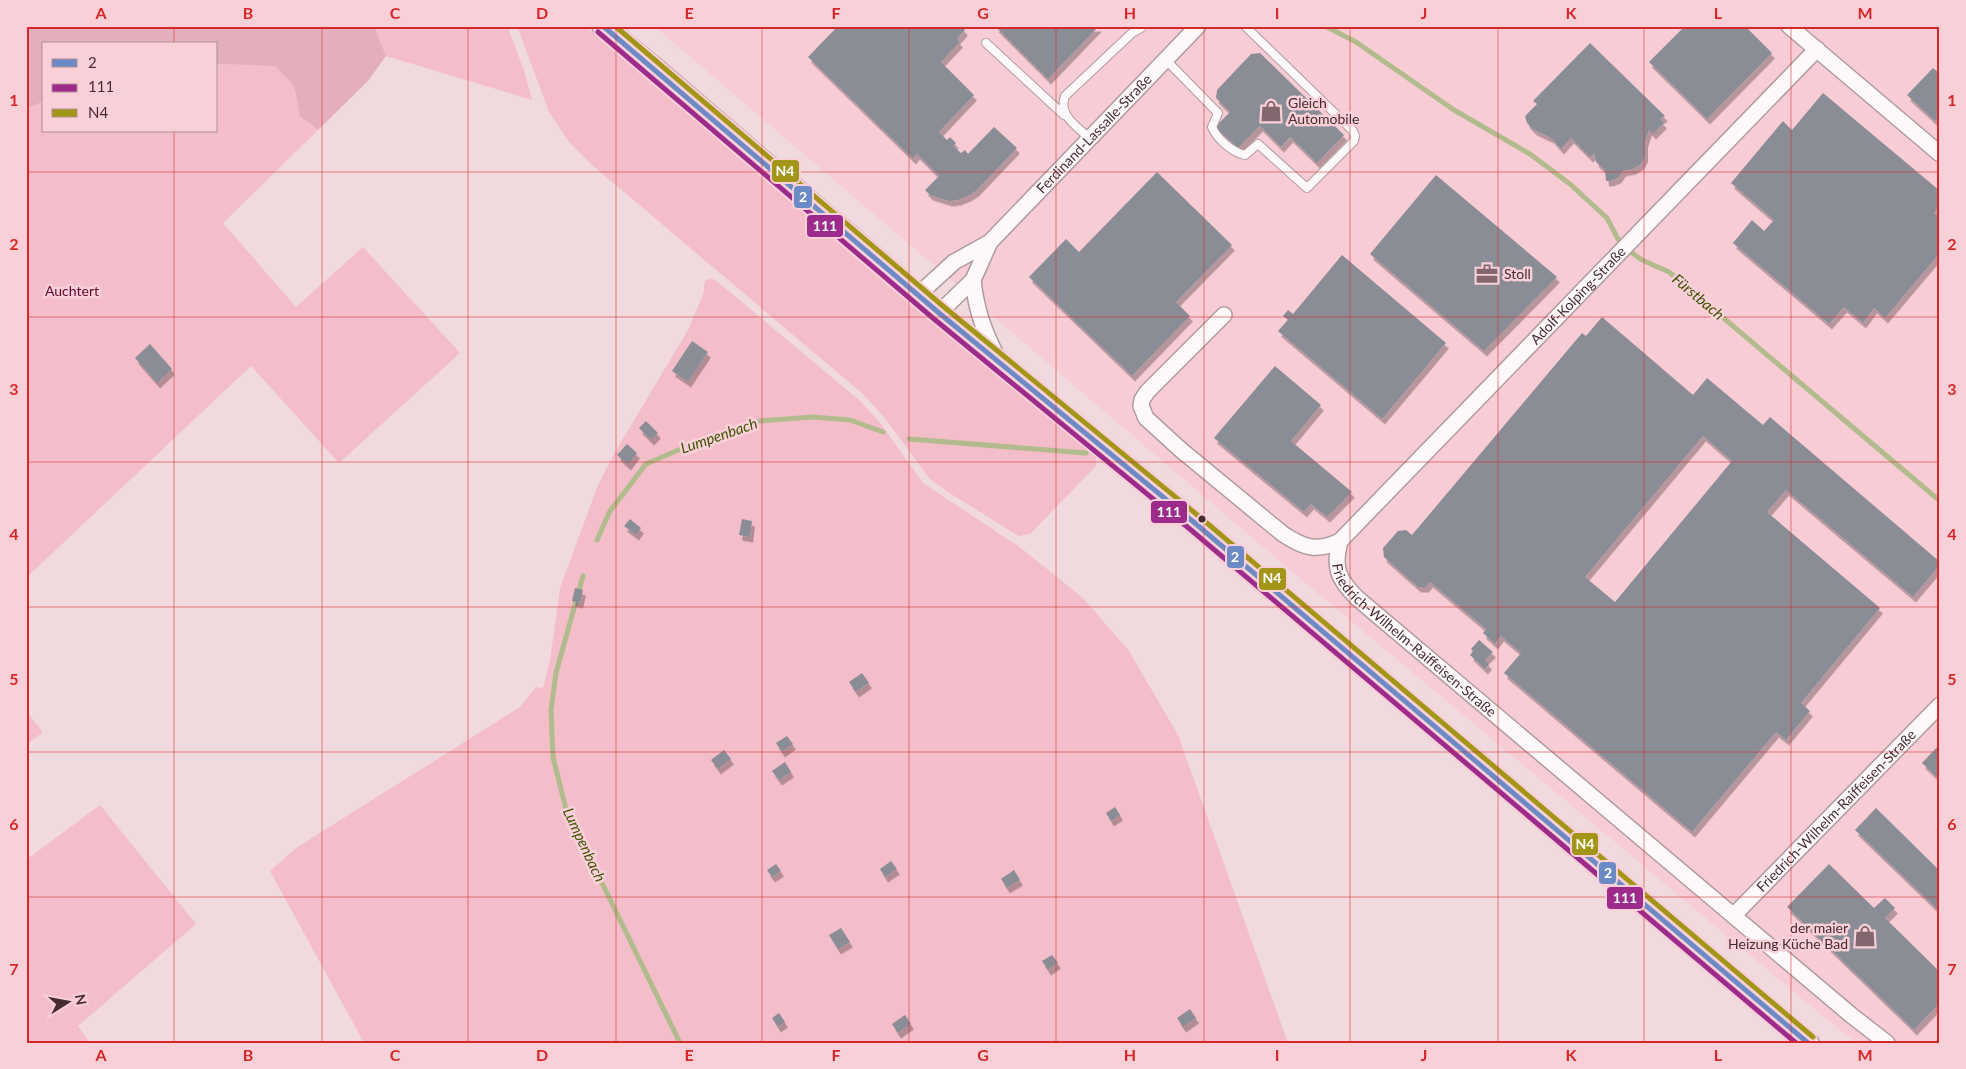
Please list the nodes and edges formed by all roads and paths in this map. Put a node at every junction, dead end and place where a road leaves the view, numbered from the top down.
1 (603, 26) edge
2 (1198, 26) edge
3 (1245, 26) edge
4 (1789, 26) edge
5 (1141, 28) dead end
6 (986, 43) dead end
7 (1817, 49) junction
8 (1165, 59) junction
9 (1067, 118) junction
10 (1089, 138) junction
11 (1940, 154) edge
12 (990, 242) junction
13 (973, 280) junction
14 (918, 296) junction
15 (939, 313) junction
16 (1224, 315) dead end
17 (998, 360) junction
18 (1340, 541) junction
19 (1940, 705) edge
20 (1734, 916) junction
21 (1808, 1043) edge
22 (1887, 1043) edge

1 - 14 main road
2 - 8 street, Ferdinand-Lassalle-Straße
3 - 8 lane
4 - 7 street
5 - 9 lane
6 - 9 lane
7 - 11 street
7 - 18 street, Adolf-Kolping-Straße
8 - 10 street, Ferdinand-Lassalle-Straße
9 - 10 lane
10 - 12 street, Ferdinand-Lassalle-Straße
12 - 13 street, Ferdinand-Lassalle-Straße
12 - 14 street, Ferdinand-Lassalle-Straße
13 - 15 street, Ferdinand-Lassalle-Straße
13 - 17 street, Ferdinand-Lassalle-Straße
14 - 15 main road
15 - 17 main road
16 - 18 street, Friedrich-Wilhelm-Raiffeisen-Straße
17 - 21 main road
18 - 20 street, Friedrich-Wilhelm-Raiffeisen-Straße
19 - 20 street, Friedrich-Wilhelm-Raiffeisen-Straße
20 - 22 street, Friedrich-Wilhelm-Raiffeisen-Straße

